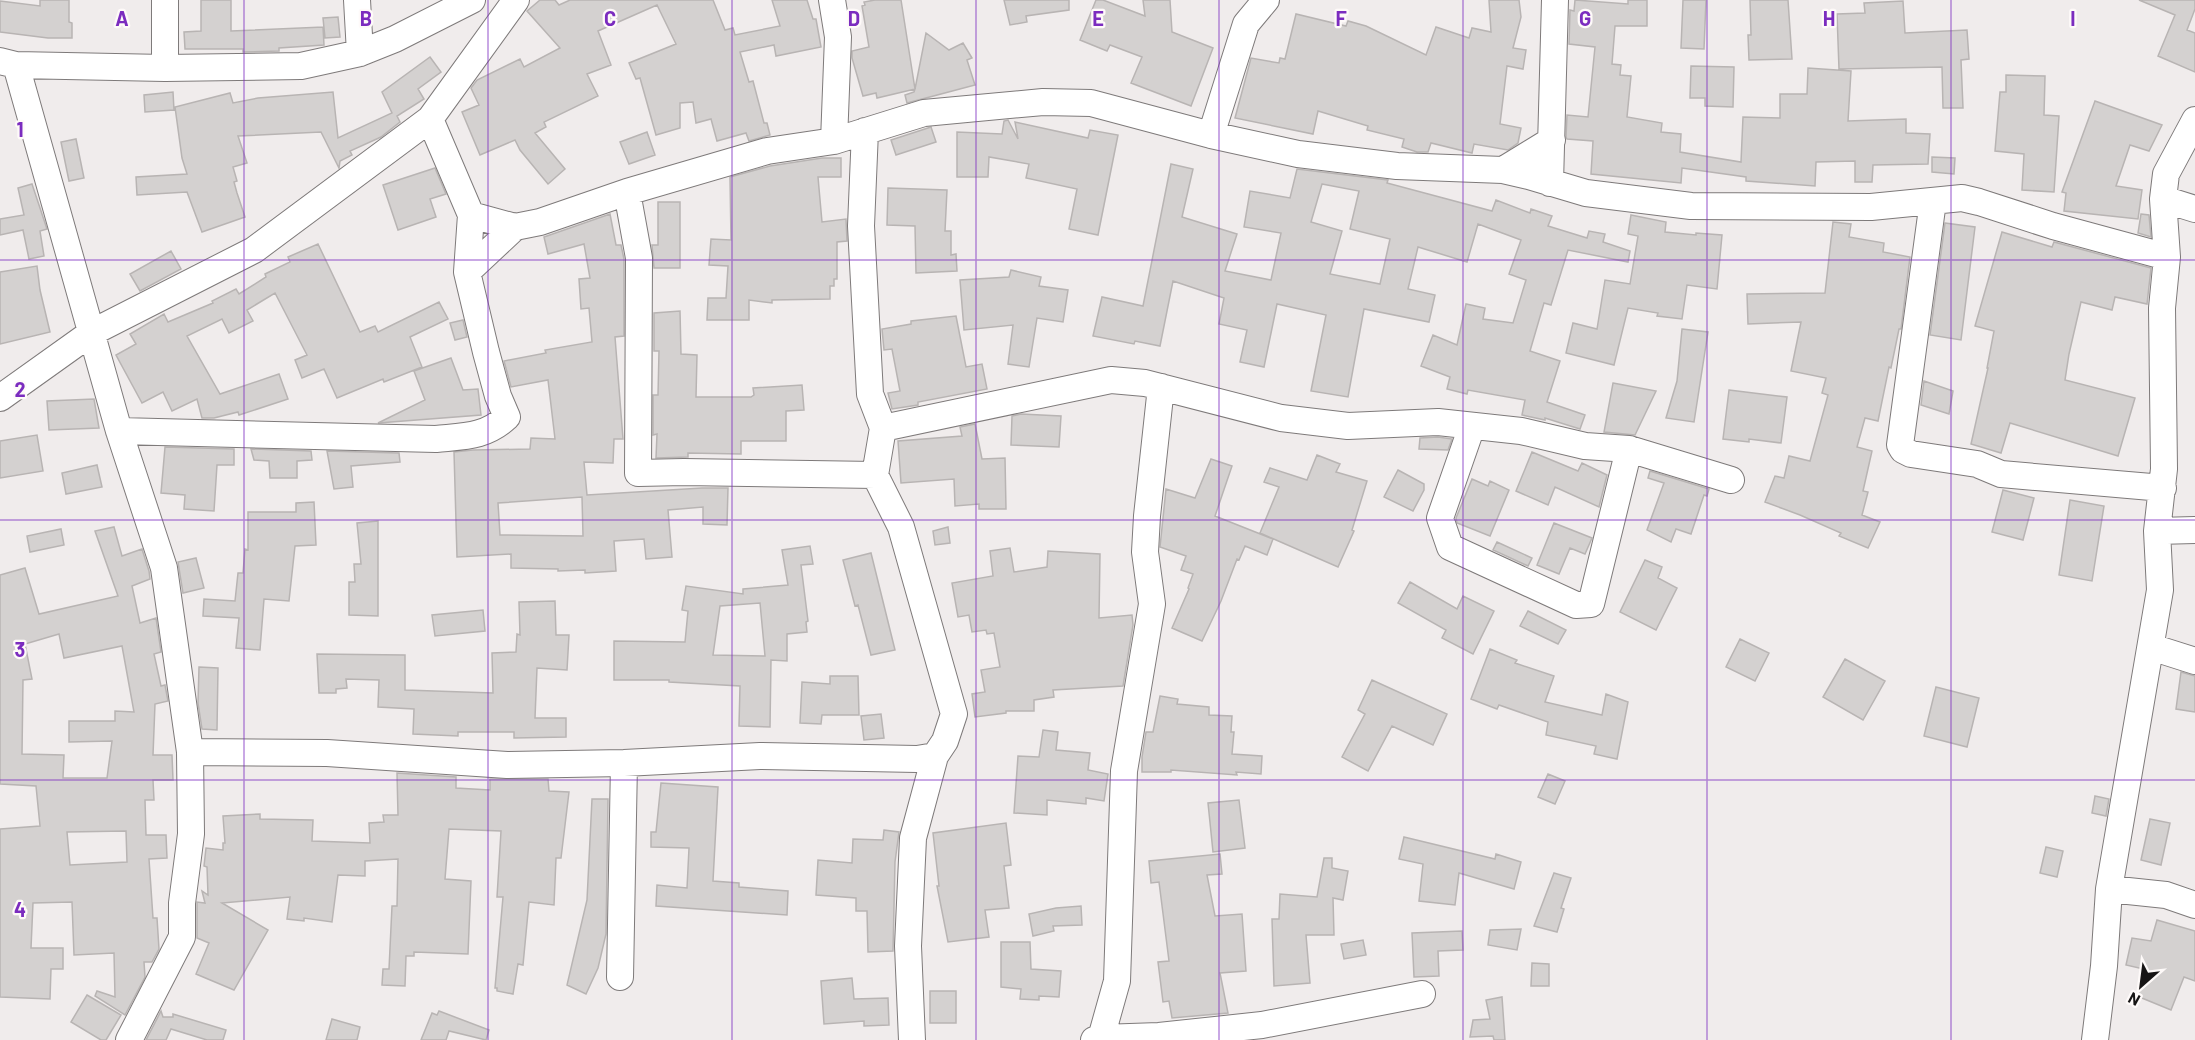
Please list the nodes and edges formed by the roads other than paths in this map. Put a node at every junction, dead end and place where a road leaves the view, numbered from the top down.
1 (165, 0) edge
2 (357, 0) edge
3 (472, 0) edge
4 (516, 0) edge
5 (832, 0) edge
6 (1266, 0) edge
7 (1555, 0) edge
8 (360, 53) junction
9 (8, 63) edge
10 (165, 68) junction
11 (430, 119) junction
12 (2195, 120) edge
13 (865, 131) junction
14 (1211, 135) junction
15 (1552, 140) junction
16 (834, 141) junction
17 (1503, 170) junction
18 (1550, 183) junction
19 (627, 192) junction
20 (2163, 199) junction
21 (1933, 201) junction
22 (2195, 210) edge
23 (471, 215) junction
24 (515, 227) junction
25 (2167, 257) junction
26 (467, 272) junction
27 (92, 333) junction
28 (1161, 387) junction
29 (0, 398) edge
30 (1472, 426) junction
31 (883, 428) junction
32 (119, 431) junction
33 (1629, 449) junction
34 (875, 475) junction
35 (1731, 480) dead end
36 (2163, 488) junction
37 (2195, 530) edge
38 (2157, 531) junction
39 (2151, 647) junction
40 (2195, 661) edge
41 (190, 752) junction
42 (935, 756) junction
43 (624, 763) junction
44 (2109, 889) junction
45 (2195, 905) edge
46 (620, 977) dead end
47 (1422, 994) dead end
48 (1098, 1039) edge
49 (129, 1040) edge
50 (912, 1040) edge
51 (2095, 1040) edge

1 - 10 street
2 - 8 street
3 - 8 street
4 - 11 street
5 - 16 street
6 - 14 street
7 - 15 street
8 - 10 street
9 - 10 street
9 - 27 street
11 - 23 street
11 - 27 street
12 - 20 street
13 - 14 street
13 - 16 street
13 - 31 street
14 - 17 street
15 - 17 street
15 - 18 street
16 - 19 street
17 - 18 street
18 - 21 street
19 - 24 street
19 - 34 street
20 - 22 street
20 - 25 street
21 - 25 street
21 - 36 street
23 - 24 street
23 - 26 street
24 - 26 street
25 - 36 street
26 - 32 street
27 - 29 street
27 - 32 street
28 - 30 street
28 - 31 street
28 - 48 street
30 - 33 street
30 - 33 street
31 - 34 street
32 - 41 street
33 - 35 street
34 - 42 street
36 - 38 street
37 - 38 street
38 - 39 street
39 - 40 street
39 - 44 street
41 - 43 street
41 - 49 street
42 - 43 street
42 - 50 street
43 - 46 street
44 - 45 street
44 - 51 street
47 - 48 street

